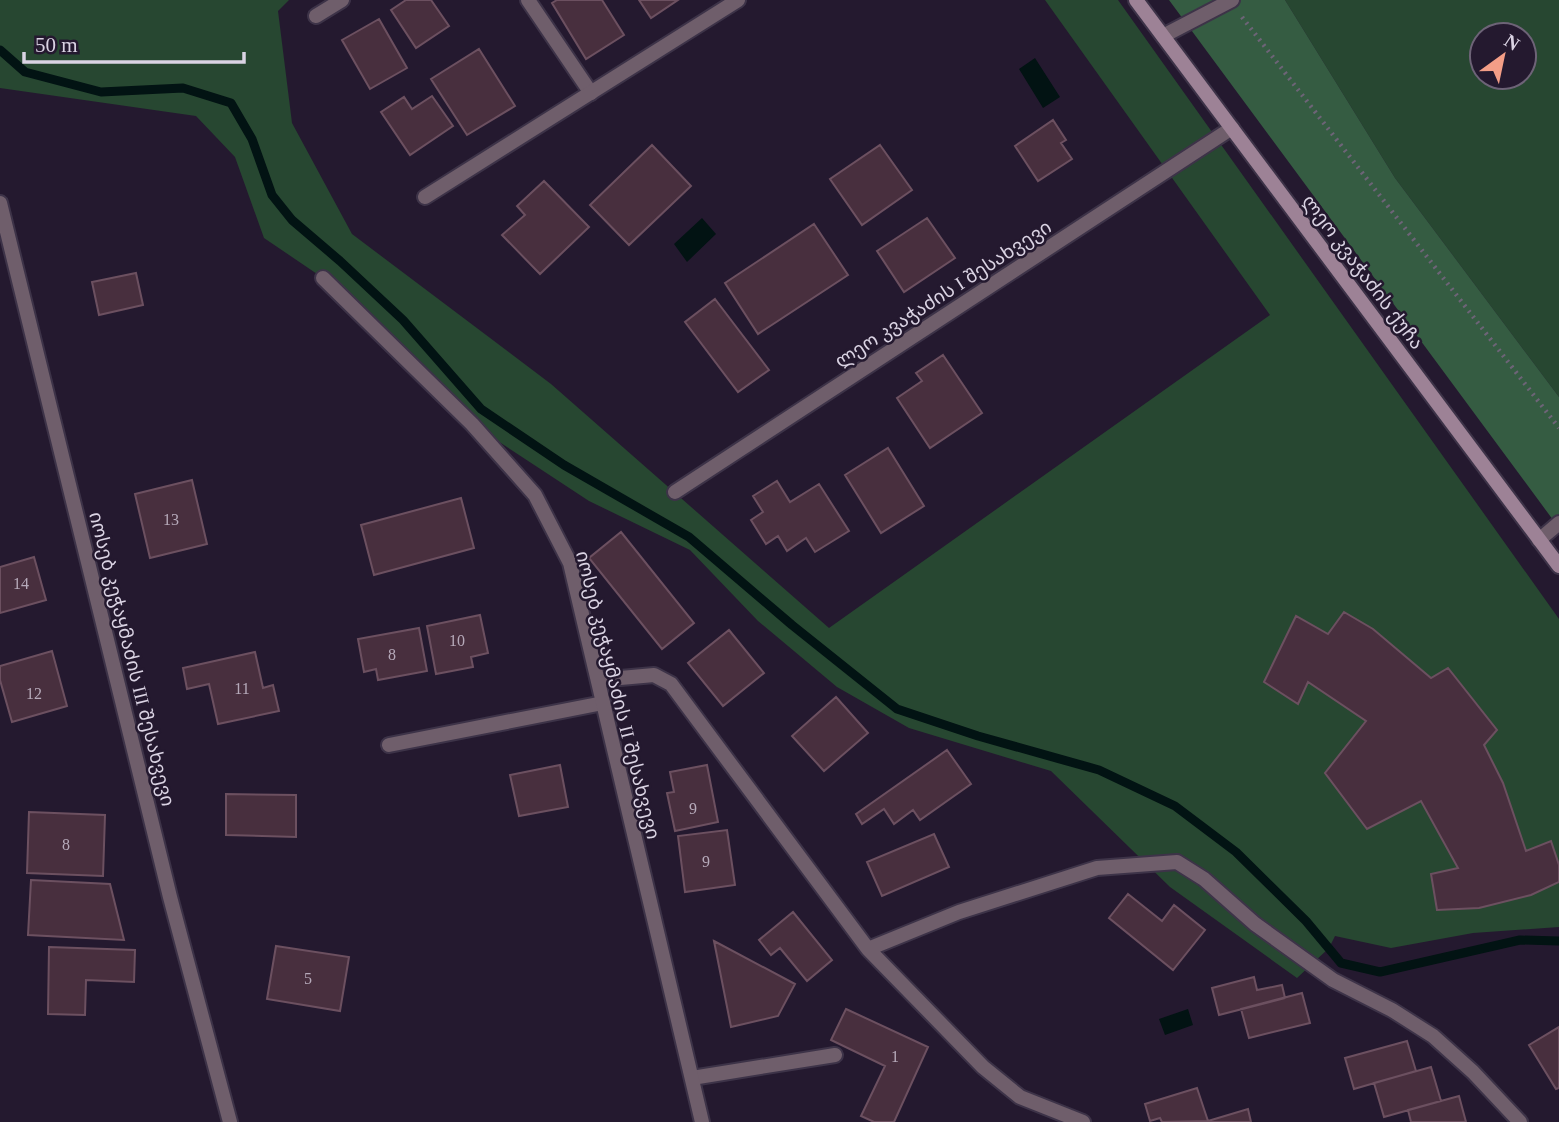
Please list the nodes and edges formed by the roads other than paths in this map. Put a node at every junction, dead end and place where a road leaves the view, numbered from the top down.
1 (342, 0) edge
2 (527, 0) edge
3 (738, 0) edge
4 (1136, 0) edge
5 (1231, 0) edge
6 (316, 16) dead end
7 (1163, 36) junction
8 (591, 93) junction
9 (1232, 128) junction
10 (425, 197) dead end
11 (0, 204) edge
12 (323, 278) dead end
13 (675, 492) dead end
14 (1559, 523) edge
15 (1539, 540) junction
16 (1559, 566) edge
17 (598, 680) junction
18 (603, 703) junction
19 (389, 745) dead end
20 (869, 949) junction
21 (835, 1055) dead end
22 (692, 1078) junction
23 (230, 1122) edge
24 (702, 1122) edge
25 (1083, 1122) edge
26 (1520, 1122) edge

1 - 6 street
2 - 8 street
3 - 8 street
4 - 7 main road, ლეო კვაჭაძის ქუჩა
5 - 7 street
7 - 9 main road, ლეო კვაჭაძის ქუჩა
8 - 10 street
9 - 13 street, ლეო კვაჭაძის I შესახვევი
9 - 15 main road, ლეო კვაჭაძის ქუჩა
11 - 23 street, იოსებ კეჭაყმაძის III შესახვევი
12 - 17 street, იოსებ კეჭაყმაძის II შესახვევი
14 - 15 street
15 - 16 main road, ლეო კვაჭაძის ქუჩა
17 - 18 street, იოსებ კეჭაყმაძის II შესახვევი
17 - 20 street
18 - 19 street
18 - 22 street, იოსებ კეჭაყმაძის II შესახვევი
20 - 25 street
20 - 26 street
21 - 22 street
22 - 24 street, იოსებ კეჭაყმაძის II შესახვევი

